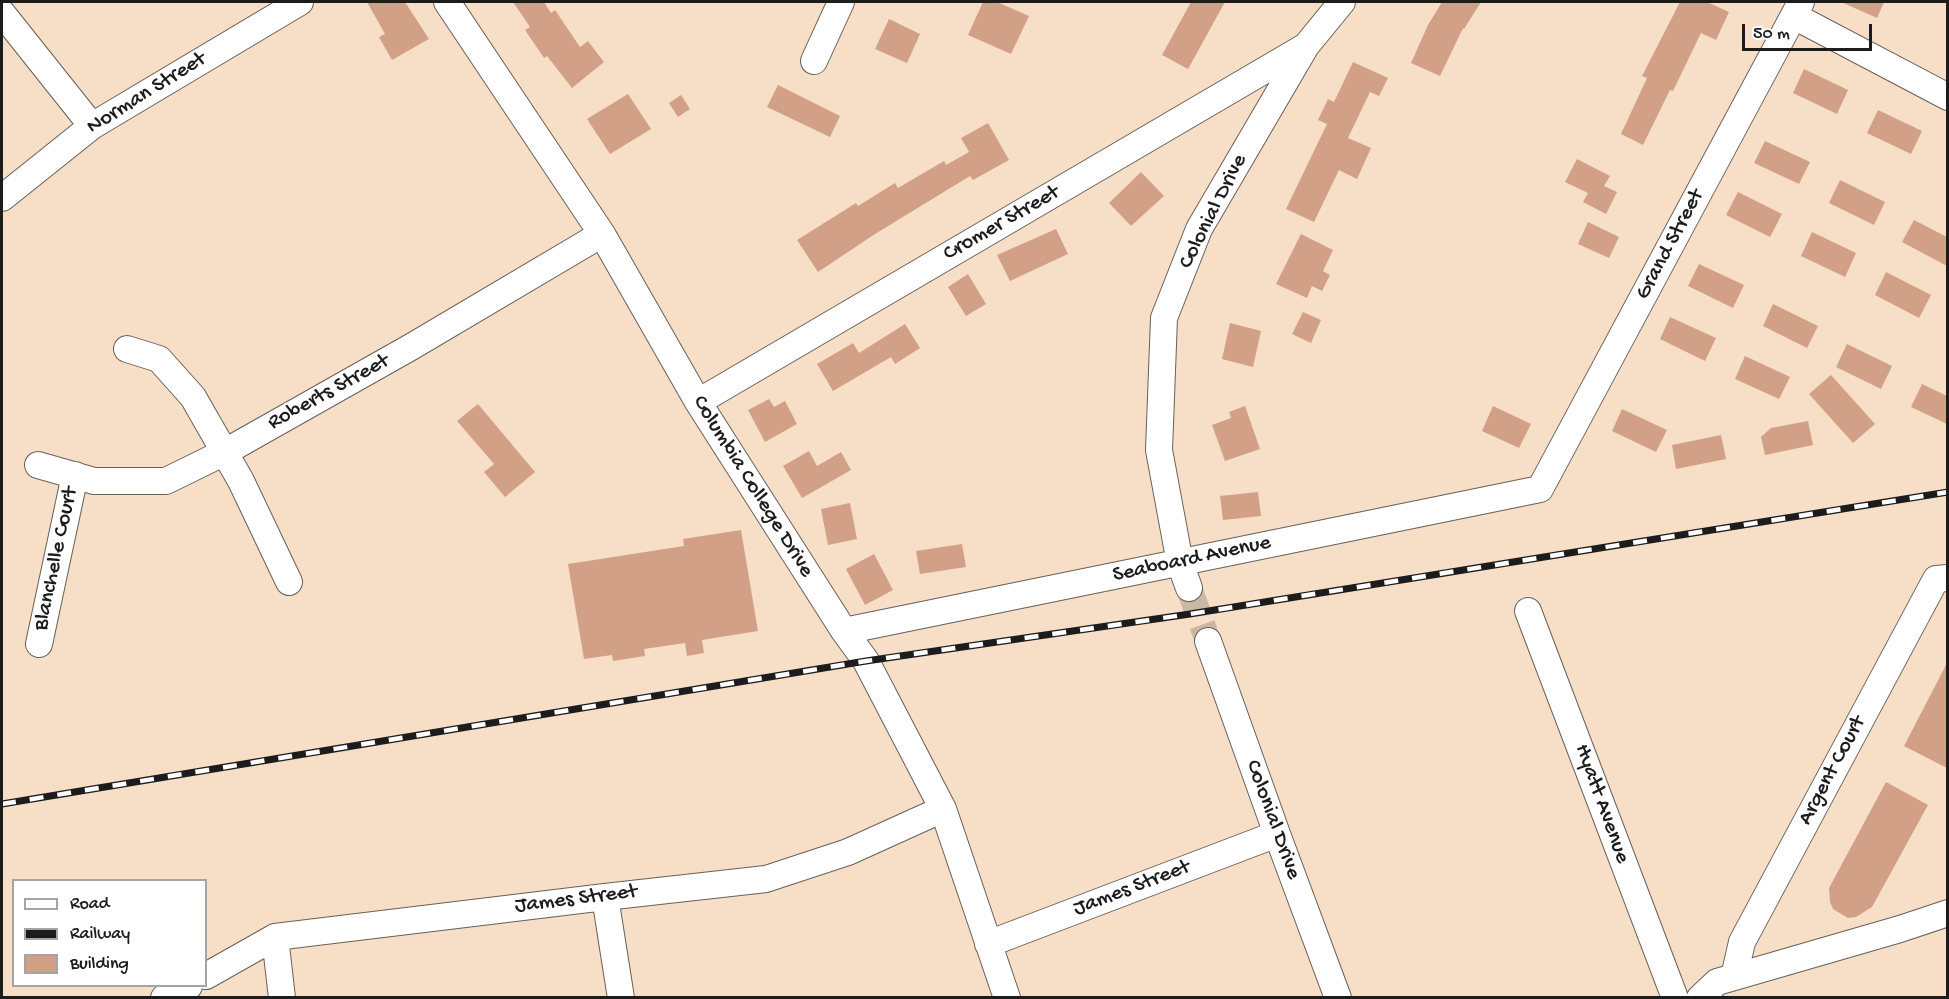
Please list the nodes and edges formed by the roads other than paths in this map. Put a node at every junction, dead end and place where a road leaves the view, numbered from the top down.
1 (300, 2) edge
2 (447, 2) edge
3 (841, 2) edge
4 (1335, 4) edge
5 (1798, 9) edge
6 (2, 13) edge
7 (1306, 46) junction
8 (814, 61) dead end
9 (1947, 97) edge
10 (92, 126) junction
11 (2, 198) edge
12 (602, 234) junction
13 (127, 349) dead end
14 (698, 402) junction
15 (225, 452) junction
16 (38, 465) dead end
17 (75, 475) junction
18 (1540, 489) joint
19 (1180, 563) junction
20 (1944, 580) edge
21 (289, 582) dead end
22 (1189, 588) tunnel mouth
23 (1528, 611) dead end
24 (844, 631) junction
25 (1208, 641) tunnel mouth
26 (39, 644) dead end
27 (943, 808) junction
28 (1276, 834) junction
29 (604, 897) junction
30 (1947, 914) edge
31 (275, 938) junction
32 (988, 944) junction
33 (207, 975) edge
34 (1734, 977) junction
35 (187, 987) edge
36 (164, 998) edge
37 (282, 998) edge
38 (621, 998) edge
39 (1007, 998) edge
40 (1338, 998) edge
41 (1675, 998) edge
42 (1700, 998) edge

1 - 10 street, Norman Street
2 - 12 street, Columbia College Drive
3 - 8 street
4 - 7 street, Colonial Drive
5 - 9 street
5 - 18 street, Grand Street
6 - 10 street
7 - 14 street, Cromer Street
7 - 19 street, Colonial Drive
10 - 11 street, Norman Street
12 - 14 street, Columbia College Drive
12 - 15 street, Roberts Street
13 - 15 street
14 - 24 street, Columbia College Drive
15 - 17 street, Roberts Street
15 - 21 street
16 - 17 street, Roberts Street
17 - 26 street, Blanchelle Court
18 - 19 street, Seaboard Avenue
19 - 22 street, Colonial Drive
19 - 24 street, Seaboard Avenue
20 - 34 street, Argent Court
23 - 41 street, Hyatt Avenue
24 - 27 street, Columbia College Drive
25 - 28 street, Colonial Drive
27 - 29 street, James Street
27 - 32 street, Columbia College Drive
28 - 32 street, James Street
28 - 40 street, Colonial Drive
29 - 31 street, James Street
29 - 38 street
30 - 34 street
31 - 33 street, James Street
31 - 37 street
32 - 39 street, Columbia College Drive
34 - 42 street
35 - 36 street

